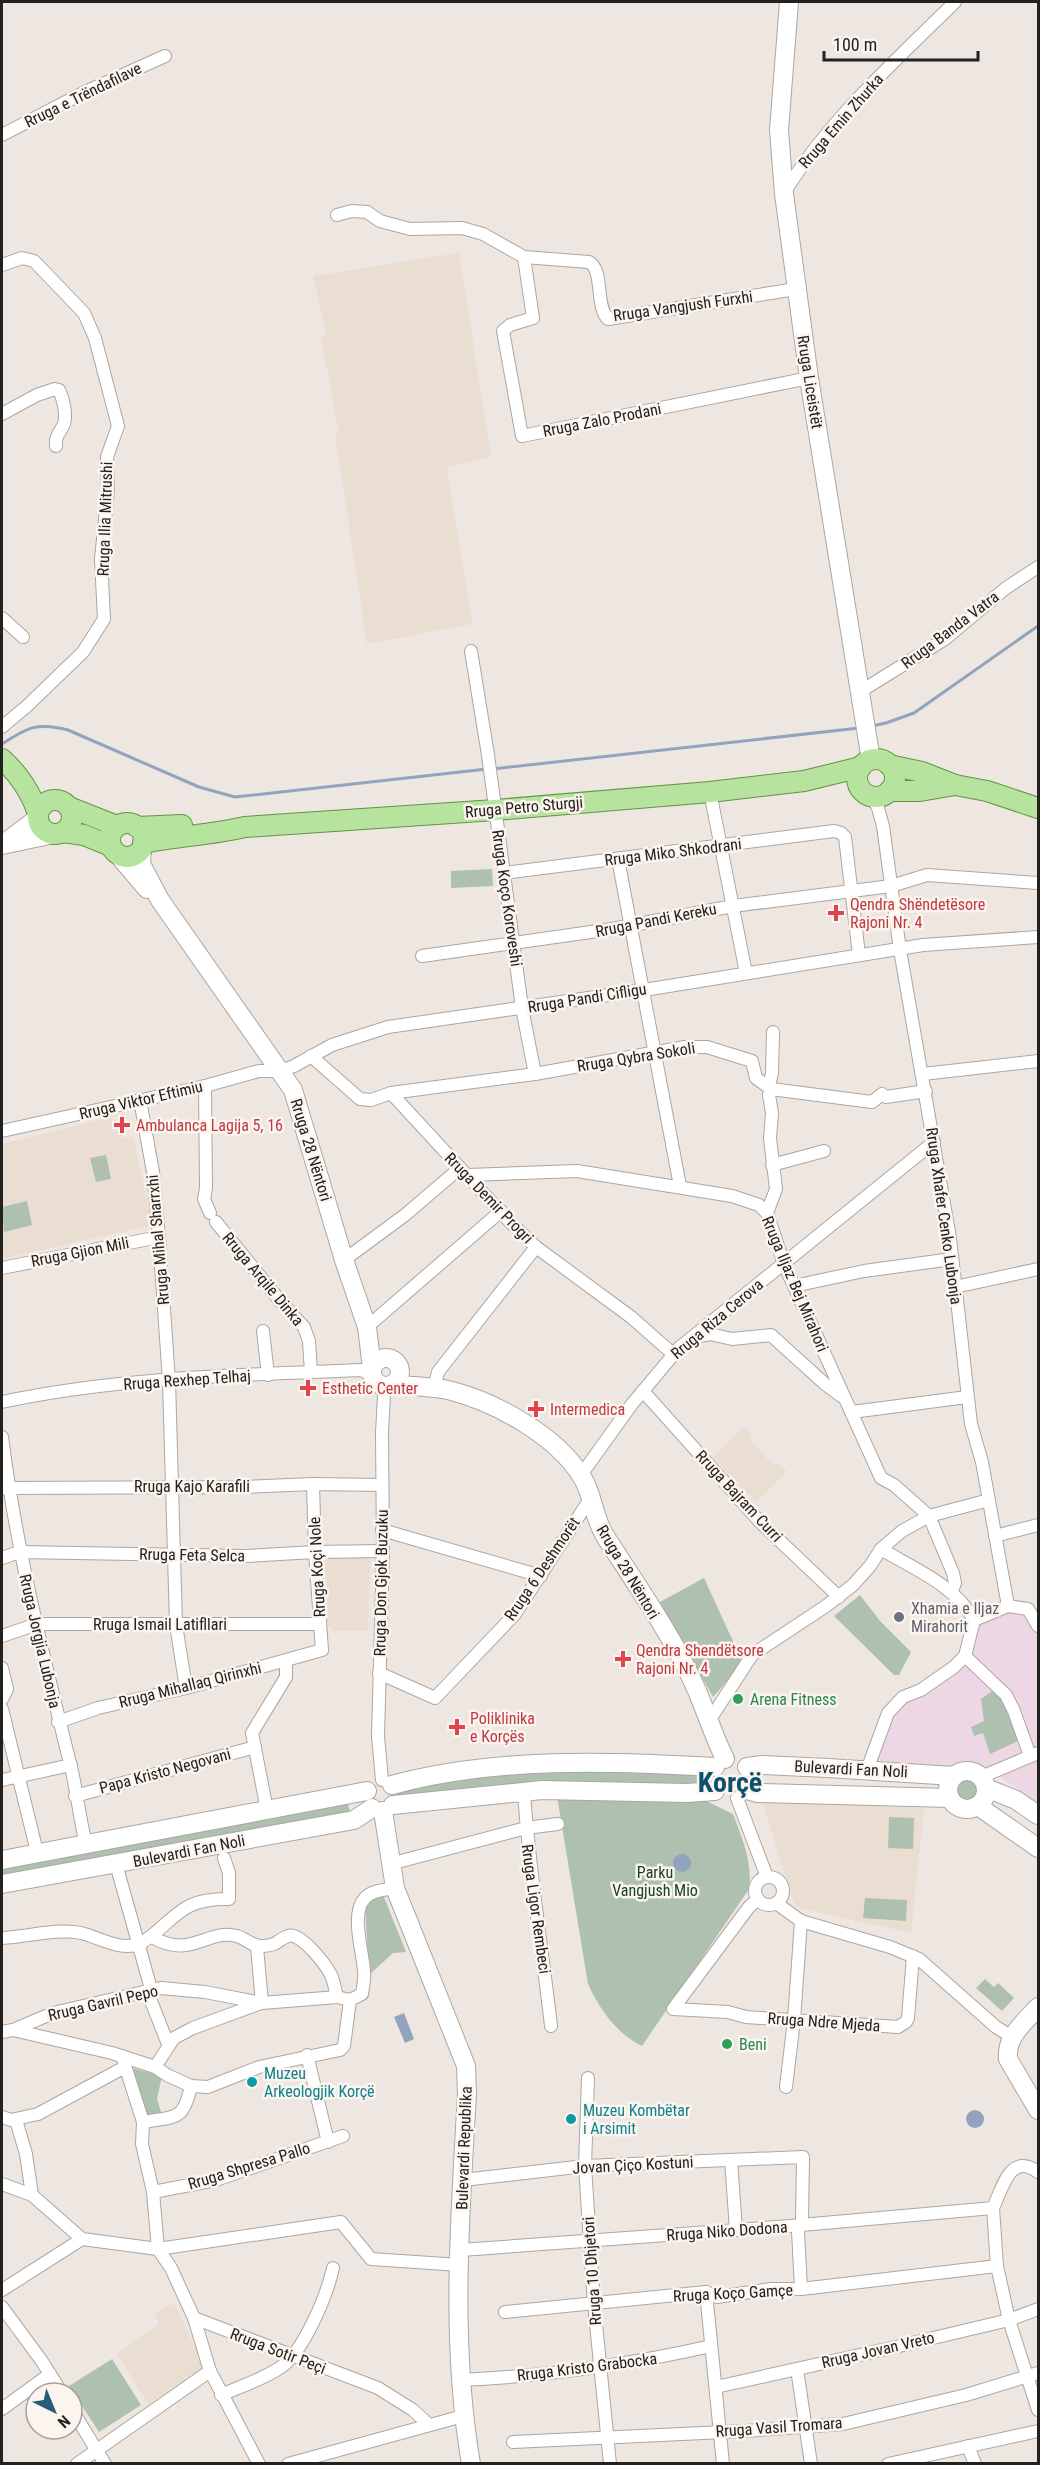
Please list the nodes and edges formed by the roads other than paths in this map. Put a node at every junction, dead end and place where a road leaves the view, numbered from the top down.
1 (789, 2) edge
2 (956, 2) edge
3 (165, 56) dead end
4 (2, 135) edge
5 (784, 194) junction
6 (337, 215) dead end
7 (524, 257) junction
8 (2, 266) edge
9 (796, 289) junction
10 (809, 378) junction
11 (2, 414) edge
12 (56, 446) dead end
13 (1038, 567) edge
14 (2, 618) edge
15 (23, 637) dead end
16 (471, 651) dead end
17 (861, 691) junction
18 (2, 727) edge
19 (873, 760) junction
20 (7, 764) edge
21 (804, 781) junction
22 (955, 785) junction
23 (710, 792) junction
24 (877, 792) junction
25 (63, 803) junction
26 (1038, 808) edge
27 (495, 810) junction
28 (38, 816) junction
29 (117, 826) junction
30 (59, 833) junction
31 (141, 839) junction
32 (2, 845) edge
33 (722, 845) junction
34 (112, 847) junction
35 (618, 859) junction
36 (504, 873) junction
37 (1038, 883) edge
38 (891, 886) junction
39 (851, 891) junction
40 (159, 900) junction
41 (733, 906) junction
42 (632, 926) junction
43 (1038, 937) edge
44 (513, 945) junction
45 (900, 950) junction
46 (859, 955) junction
47 (422, 956) dead end
48 (746, 973) junction
49 (644, 990) junction
50 (522, 1008) junction
51 (773, 1032) dead end
52 (656, 1052) junction
53 (311, 1056) junction
54 (1038, 1061) edge
55 (281, 1071) junction
56 (535, 1074) junction
57 (923, 1074) junction
58 (205, 1086) junction
59 (770, 1087) junction
60 (926, 1091) junction
61 (392, 1093) junction
62 (140, 1100) junction
63 (2, 1131) edge
64 (934, 1142) junction
65 (824, 1151) dead end
66 (772, 1165) junction
67 (464, 1172) junction
68 (680, 1186) junction
69 (501, 1211) junction
70 (767, 1213) junction
71 (159, 1237) junction
72 (536, 1247) junction
73 (952, 1259) junction
74 (344, 1260) junction
75 (784, 1264) junction
76 (2, 1268) edge
77 (1038, 1269) edge
78 (794, 1286) junction
79 (955, 1287) junction
80 (367, 1327) junction
81 (263, 1331) dead end
82 (691, 1338) junction
83 (673, 1354) junction
84 (395, 1361) junction
85 (311, 1372) junction
86 (268, 1375) junction
87 (380, 1378) junction
88 (169, 1381) junction
89 (434, 1388) junction
90 (643, 1391) junction
91 (842, 1396) junction
92 (967, 1397) junction
93 (2, 1402) edge
94 (852, 1412) junction
95 (2, 1437) edge
96 (581, 1475) junction
97 (313, 1484) junction
98 (382, 1485) junction
99 (173, 1486) junction
100 (5, 1487) edge
101 (590, 1499) junction
102 (989, 1500) junction
103 (929, 1516) junction
104 (1038, 1525) edge
105 (382, 1530) junction
106 (995, 1536) junction
107 (881, 1549) junction
108 (384, 1551) junction
109 (19, 1552) junction
110 (315, 1552) junction
111 (173, 1553) junction
112 (2, 1558) edge
113 (541, 1576) junction
114 (952, 1591) junction
115 (839, 1597) junction
116 (1008, 1606) junction
117 (974, 1620) junction
118 (37, 1624) junction
119 (320, 1624) junction
120 (176, 1625) junction
121 (1038, 1626) edge
122 (2, 1636) edge
123 (322, 1650) joint
124 (965, 1656) junction
125 (286, 1661) junction
126 (2, 1668) edge
127 (379, 1673) junction
128 (186, 1688) junction
129 (2, 1699) edge
130 (2, 1709) edge
131 (709, 1721) junction
132 (58, 1722) junction
133 (255, 1747) junction
134 (1034, 1754) edge
135 (720, 1763) junction
136 (71, 1765) junction
137 (747, 1767) junction
138 (867, 1770) junction
139 (954, 1776) junction
140 (20, 1777) junction
141 (2, 1780) edge
142 (983, 1782) junction
143 (524, 1791) junction
144 (715, 1791) junction
145 (742, 1794) junction
146 (75, 1796) junction
147 (381, 1797) junction
148 (950, 1798) junction
149 (978, 1806) junction
150 (267, 1810) junction
151 (1038, 1815) edge
152 (558, 1824) dead end
153 (526, 1828) junction
154 (86, 1844) junction
155 (1038, 1848) edge
156 (37, 1852) junction
157 (224, 1858) dead end
158 (2, 1860) edge
159 (116, 1864) junction
160 (390, 1864) junction
161 (767, 1877) junction
162 (2, 1884) edge
163 (395, 1888) junction
164 (758, 1899) junction
165 (776, 1903) junction
166 (801, 1921) junction
167 (152, 1937) junction
168 (2, 1938) edge
169 (140, 1944) junction
170 (257, 1947) junction
171 (913, 1956) junction
172 (149, 1990) junction
173 (344, 1999) junction
174 (262, 2003) junction
175 (1038, 2007) edge
176 (795, 2020) junction
177 (551, 2026) dead end
178 (7, 2031) edge
179 (1012, 2037) junction
180 (168, 2044) junction
181 (307, 2055) junction
182 (124, 2061) junction
183 (155, 2067) junction
184 (588, 2078) dead end
185 (191, 2085) junction
186 (786, 2087) dead end
187 (1038, 2110) edge
188 (2, 2117) edge
189 (16, 2120) junction
190 (143, 2122) junction
191 (343, 2136) dead end
192 (328, 2142) junction
193 (731, 2160) junction
194 (585, 2166) junction
195 (1038, 2172) edge
196 (463, 2180) junction
197 (2, 2184) edge
198 (153, 2192) junction
199 (32, 2195) junction
200 (993, 2208) junction
201 (799, 2225) junction
202 (736, 2230) junction
203 (82, 2239) junction
204 (589, 2241) junction
205 (158, 2249) junction
206 (460, 2257) junction
207 (997, 2266) junction
208 (333, 2268) dead end
209 (801, 2289) junction
210 (2, 2290) edge
211 (706, 2292) junction
212 (594, 2304) junction
213 (2, 2308) edge
214 (1038, 2309) edge
215 (505, 2312) dead end
216 (194, 2318) junction
217 (1009, 2320) junction
218 (711, 2346) junction
219 (292, 2356) junction
220 (600, 2368) junction
221 (797, 2368) junction
222 (210, 2371) junction
223 (50, 2374) junction
224 (1033, 2375) edge
225 (461, 2380) junction
226 (54, 2381) edge
227 (716, 2387) junction
228 (221, 2395) junction
229 (2, 2409) edge
230 (1038, 2410) edge
231 (464, 2416) junction
232 (423, 2426) junction
233 (806, 2427) junction
234 (84, 2430) edge
235 (721, 2432) junction
236 (1038, 2432) edge
237 (607, 2438) junction
238 (513, 2442) dead end
239 (968, 2446) junction
240 (96, 2450) junction
241 (77, 2463) edge
242 (105, 2463) edge
243 (260, 2463) edge
244 (288, 2463) edge
245 (471, 2463) edge
246 (610, 2463) edge
247 (723, 2463) edge
248 (811, 2463) edge
249 (888, 2463) edge
250 (975, 2463) edge

1 - 5 main road, Rruga Liceistët
2 - 5 street, Rruga Emin Zhurka
3 - 4 street, Rruga e Trëndafilave
5 - 9 main road, Rruga Liceistët
6 - 7 street, Rruga Vangjush Furxhi
7 - 9 street, Rruga Vangjush Furxhi
7 - 10 street, Rruga Zalo Prodani
8 - 18 street, Rruga Ilia Mitrushi
9 - 10 main road, Rruga Liceistët
10 - 17 main road, Rruga Liceistët
11 - 12 street
13 - 17 street, Rruga Banda Vatra
14 - 15 street
16 - 27 street, Rruga Koço Koroveshi
17 - 19 main road, Rruga Liceistët
19 - 21 main road, Rruga Petro Sturgji
19 - 22 main road
19 - 24 main road
19 - 24 main road
20 - 25 main road
20 - 28 main road
21 - 23 main road, Rruga Petro Sturgji
21 - 24 main road, Rruga Petro Sturgji
22 - 24 main road, Rruga Petro Sturgji
22 - 26 main road
23 - 27 main road, Rruga Petro Sturgji
23 - 33 street
24 - 38 street, Rruga Xhafer Cenko Lubonja
25 - 28 main road
25 - 29 main road
25 - 30 main road
27 - 31 main road, Rruga Petro Sturgji
27 - 36 street, Rruga Koço Koroveshi
28 - 30 main road
28 - 32 main road
29 - 31 main road
29 - 34 main road
30 - 32 main road
30 - 34 main road
31 - 34 main road
31 - 40 main road, Rruga 28 Nëntori
33 - 35 street, Rruga Miko Shkodrani
33 - 39 street, Rruga Miko Shkodrani
33 - 41 street
34 - 40 main road, Rruga 28 Nëntori
35 - 36 street, Rruga Miko Shkodrani
35 - 42 street
36 - 44 street, Rruga Koço Koroveshi
37 - 38 street, Rruga Pandi Kereku
38 - 39 street, Rruga Pandi Kereku
38 - 45 street, Rruga Xhafer Cenko Lubonja
39 - 41 street, Rruga Pandi Kereku
39 - 46 street
40 - 55 main road, Rruga 28 Nëntori
41 - 42 street, Rruga Pandi Kereku
41 - 48 street
42 - 44 street, Rruga Pandi Kereku
42 - 49 street
43 - 45 street, Rruga Pandi Cifligu
44 - 47 street, Rruga Pandi Kereku
44 - 50 street, Rruga Koço Koroveshi
45 - 46 street, Rruga Pandi Cifligu
45 - 57 street, Rruga Xhafer Cenko Lubonja
46 - 48 street, Rruga Pandi Cifligu
48 - 49 street, Rruga Pandi Cifligu
49 - 50 street, Rruga Pandi Cifligu
49 - 52 street
50 - 53 street, Rruga Pandi Cifligu
50 - 56 street, Rruga Koço Koroveshi
51 - 59 street
52 - 56 street, Rruga Qybra Sokoli
52 - 59 street, Rruga Qybra Sokoli
52 - 68 street
53 - 55 street, Rruga Pandi Cifligu
53 - 61 street
54 - 57 street
55 - 58 street, Rruga Viktor Eftimiu
55 - 74 main road, Rruga 28 Nëntori
56 - 61 street, Rruga Qybra Sokoli
57 - 60 street, Rruga Xhafer Cenko Lubonja
58 - 62 street, Rruga Viktor Eftimiu
58 - 85 street, Rruga Arqile Dinka
59 - 60 street
59 - 66 street
60 - 64 street, Rruga Xhafer Cenko Lubonja
61 - 67 street, Rruga Demir Progri
62 - 63 street, Rruga Viktor Eftimiu
62 - 71 street, Rruga Mihal Sharrxhi
64 - 73 street, Rruga Xhafer Cenko Lubonja
64 - 75 street, Rruga Riza Cerova
65 - 66 street
66 - 70 street
67 - 68 street, Rruga Iljaz Bej Mirahori
67 - 69 street, Rruga Demir Progri
67 - 74 street
68 - 70 street, Rruga Iljaz Bej Mirahori
69 - 72 street, Rruga Demir Progri
69 - 80 street
70 - 75 street, Rruga Iljaz Bej Mirahori
71 - 76 street, Rruga Gjion Mili
71 - 88 street, Rruga Mihal Sharrxhi
72 - 83 street, Rruga Demir Progri
72 - 89 street
73 - 78 street
73 - 79 street, Rruga Xhafer Cenko Lubonja
74 - 80 main road, Rruga 28 Nëntori
75 - 78 street, Rruga Iljaz Bej Mirahori
75 - 82 street, Rruga Riza Cerova
77 - 79 street
78 - 91 street, Rruga Iljaz Bej Mirahori
79 - 92 street, Rruga Xhafer Cenko Lubonja
80 - 84 main road, Rruga 28 Nëntori
80 - 87 main road, Rruga 28 Nëntori
81 - 86 street, Rruga Arqile Dinka
82 - 83 street, Rruga Riza Cerova
82 - 91 street
83 - 90 street, Rruga Riza Cerova
84 - 87 main road
84 - 87 main road
84 - 89 main road, Rruga 28 Nëntori
85 - 86 street, Rruga Rexhep Telhaj
85 - 87 street, Rruga Rexhep Telhaj
86 - 88 street, Rruga Rexhep Telhaj
87 - 89 main road, Rruga 28 Nëntori
87 - 98 street, Rruga Don Gjok Buzuku
88 - 93 street, Rruga Rexhep Telhaj
88 - 99 street, Rruga Mihal Sharrxhi
89 - 96 main road, Rruga 28 Nëntori
90 - 96 street, Rruga Riza Cerova
90 - 115 street, Rruga Bajram Curri
91 - 94 street, Rruga Iljaz Bej Mirahori
92 - 94 street
92 - 102 street, Rruga Xhafer Cenko Lubonja
94 - 103 street, Rruga Iljaz Bej Mirahori
95 - 100 street, Rruga Jorgjia Lubonja
96 - 101 main road, Rruga 28 Nëntori
97 - 98 street, Rruga Kajo Karafili
97 - 99 street, Rruga Kajo Karafili
97 - 110 street, Rruga Koçi Nole
98 - 105 street, Rruga Don Gjok Buzuku
99 - 100 street, Rruga Kajo Karafili
99 - 111 street, Rruga Mihal Sharrxhi
100 - 109 street, Rruga Jorgjia Lubonja
101 - 113 street, Rruga 6 Deshmorët
101 - 131 main road, Rruga 28 Nëntori
102 - 103 street
102 - 106 street, Rruga Xhafer Cenko Lubonja
103 - 107 street
103 - 114 street
104 - 106 street
105 - 108 street, Rruga Don Gjok Buzuku
105 - 113 street
106 - 116 street, Rruga Xhafer Cenko Lubonja
107 - 114 street
107 - 115 street
108 - 110 street, Rruga Feta Selca
108 - 127 street, Rruga Don Gjok Buzuku
109 - 111 street, Rruga Feta Selca
109 - 112 street, Rruga Feta Selca
109 - 118 street, Rruga Jorgjia Lubonja
110 - 111 street, Rruga Feta Selca
110 - 119 street, Rruga Koçi Nole
111 - 120 street, Rruga Mihal Sharrxhi
113 - 127 street, Rruga 6 Deshmorët
114 - 117 street
115 - 131 street
116 - 117 street
116 - 121 street
117 - 124 street
118 - 120 street, Rruga Ismail Latifllari
118 - 122 street, Rruga Ismail Latifllari
118 - 132 street, Rruga Jorgjia Lubonja
119 - 120 street, Rruga Ismail Latifllari
119 - 123 street, Rruga Koçi Nole
120 - 128 street, Rruga Mihal Sharrxhi
123 - 125 street, Rruga Mihallaq Qirinxhi
124 - 134 street
124 - 138 street
125 - 128 street, Rruga Mihallaq Qirinxhi
125 - 133 street
126 - 129 street
127 - 147 street, Rruga Don Gjok Buzuku
128 - 132 street, Rruga Mihallaq Qirinxhi
130 - 140 street
131 - 135 main road, Rruga 28 Nëntori
132 - 136 street, Rruga Jorgjia Lubonja
133 - 146 street, Papa Kristo Negovani
133 - 150 street
134 - 142 street
135 - 137 main road
135 - 144 main road
135 - 147 main road, Bulevardi Fan Noli
136 - 140 street
136 - 146 street, Rruga Jorgjia Lubonja
137 - 138 main road, Bulevardi Fan Noli
137 - 145 main road
138 - 139 main road, Bulevardi Fan Noli
139 - 142 main road, Bulevardi Fan Noli
139 - 148 main road
140 - 141 street
140 - 156 street
142 - 149 main road
142 - 151 main road, Bulevardi Fan Noli
143 - 144 main road, Bulevardi Fan Noli
143 - 147 main road, Bulevardi Fan Noli
143 - 153 street, Rruga Ligor Rembeci
144 - 145 main road
145 - 148 main road, Bulevardi Fan Noli
145 - 161 street
146 - 154 street, Rruga Jorgjia Lubonja
147 - 150 main road, Bulevardi Fan Noli
147 - 159 main road, Bulevardi Fan Noli
147 - 160 main road, Bulevardi Republika
148 - 149 main road, Bulevardi Fan Noli
149 - 155 main road, Bulevardi Fan Noli
150 - 154 main road, Bulevardi Fan Noli
152 - 153 street
153 - 160 street
153 - 177 street, Rruga Ligor Rembeci
154 - 156 main road, Bulevardi Fan Noli
156 - 158 main road, Bulevardi Fan Noli
157 - 167 street
159 - 162 main road, Bulevardi Fan Noli
159 - 169 street
160 - 163 main road, Bulevardi Republika
161 - 164 street
161 - 165 street
163 - 173 street
163 - 196 main road, Bulevardi Republika
164 - 165 street
164 - 176 street, Rruga Ndre Mjeda
165 - 166 street
166 - 171 street
166 - 176 street
167 - 169 street
167 - 170 street
168 - 169 street
169 - 172 street
170 - 173 street
170 - 174 street
171 - 176 street, Rruga Ndre Mjeda
171 - 179 street
172 - 174 street, Rruga Gavril Pepo
172 - 178 street, Rruga Gavril Pepo
172 - 180 street
173 - 174 street, Rruga Gavril Pepo
173 - 181 street
174 - 180 street
175 - 179 main road
176 - 186 street
178 - 182 street
179 - 187 main road
180 - 183 street
181 - 185 street
181 - 192 street
182 - 183 street
182 - 189 street
182 - 190 street
183 - 185 street
184 - 194 street, Rruga 10 Dhjetori
185 - 190 street
188 - 189 street
189 - 199 street
190 - 198 street
191 - 192 street, Rruga Shpresa Pallo
192 - 198 street, Rruga Shpresa Pallo
193 - 194 street, Jovan Çiço Kostuni
193 - 201 street, Jovan Çiço Kostuni
193 - 202 street
194 - 196 street, Jovan Çiço Kostuni
194 - 204 street, Rruga 10 Dhjetori
195 - 200 street
196 - 206 main road, Bulevardi Republika
197 - 199 street
198 - 205 street
199 - 203 street
200 - 201 street, Rruga Niko Dodona
200 - 207 street
201 - 202 street, Rruga Niko Dodona
201 - 209 street
202 - 204 street, Rruga Niko Dodona
203 - 205 street
203 - 210 street
204 - 206 street, Rruga Niko Dodona
204 - 212 street, Rruga 10 Dhjetori
205 - 206 street, Rruga Niko Dodona
205 - 216 street
206 - 225 main road, Bulevardi Republika
207 - 209 street, Rruga Koço Gamçe
207 - 217 street
208 - 219 street
209 - 211 street, Rruga Koço Gamçe
211 - 212 street, Rruga Koço Gamçe
211 - 218 street
212 - 215 street, Rruga Koço Gamçe
212 - 220 street, Rruga 10 Dhjetori
213 - 223 street
214 - 217 street, Rruga Jovan Vreto
216 - 219 street, Rruga Sotir Peçi
216 - 222 street
217 - 221 street, Rruga Jovan Vreto
217 - 224 street
218 - 220 street, Rruga Kristo Grabocka
218 - 227 street
219 - 228 street
219 - 232 street, Rruga Sotir Peçi
220 - 225 street, Rruga Kristo Grabocka
220 - 237 street, Rruga 10 Dhjetori
221 - 227 street, Rruga Jovan Vreto
221 - 233 street
222 - 228 street
222 - 240 street
223 - 226 street
223 - 229 street
224 - 230 street
224 - 233 street, Rruga Vasil Tromara
225 - 231 main road, Bulevardi Republika
227 - 235 street
228 - 243 street
231 - 232 street
231 - 245 main road, Bulevardi Republika
232 - 244 street
233 - 235 street, Rruga Vasil Tromara
233 - 248 street
234 - 240 street
235 - 237 street, Rruga Vasil Tromara
235 - 247 street
236 - 239 street
237 - 238 street, Rruga Vasil Tromara
237 - 246 street, Rruga 10 Dhjetori
239 - 249 street
239 - 250 street
240 - 241 street
240 - 242 street

